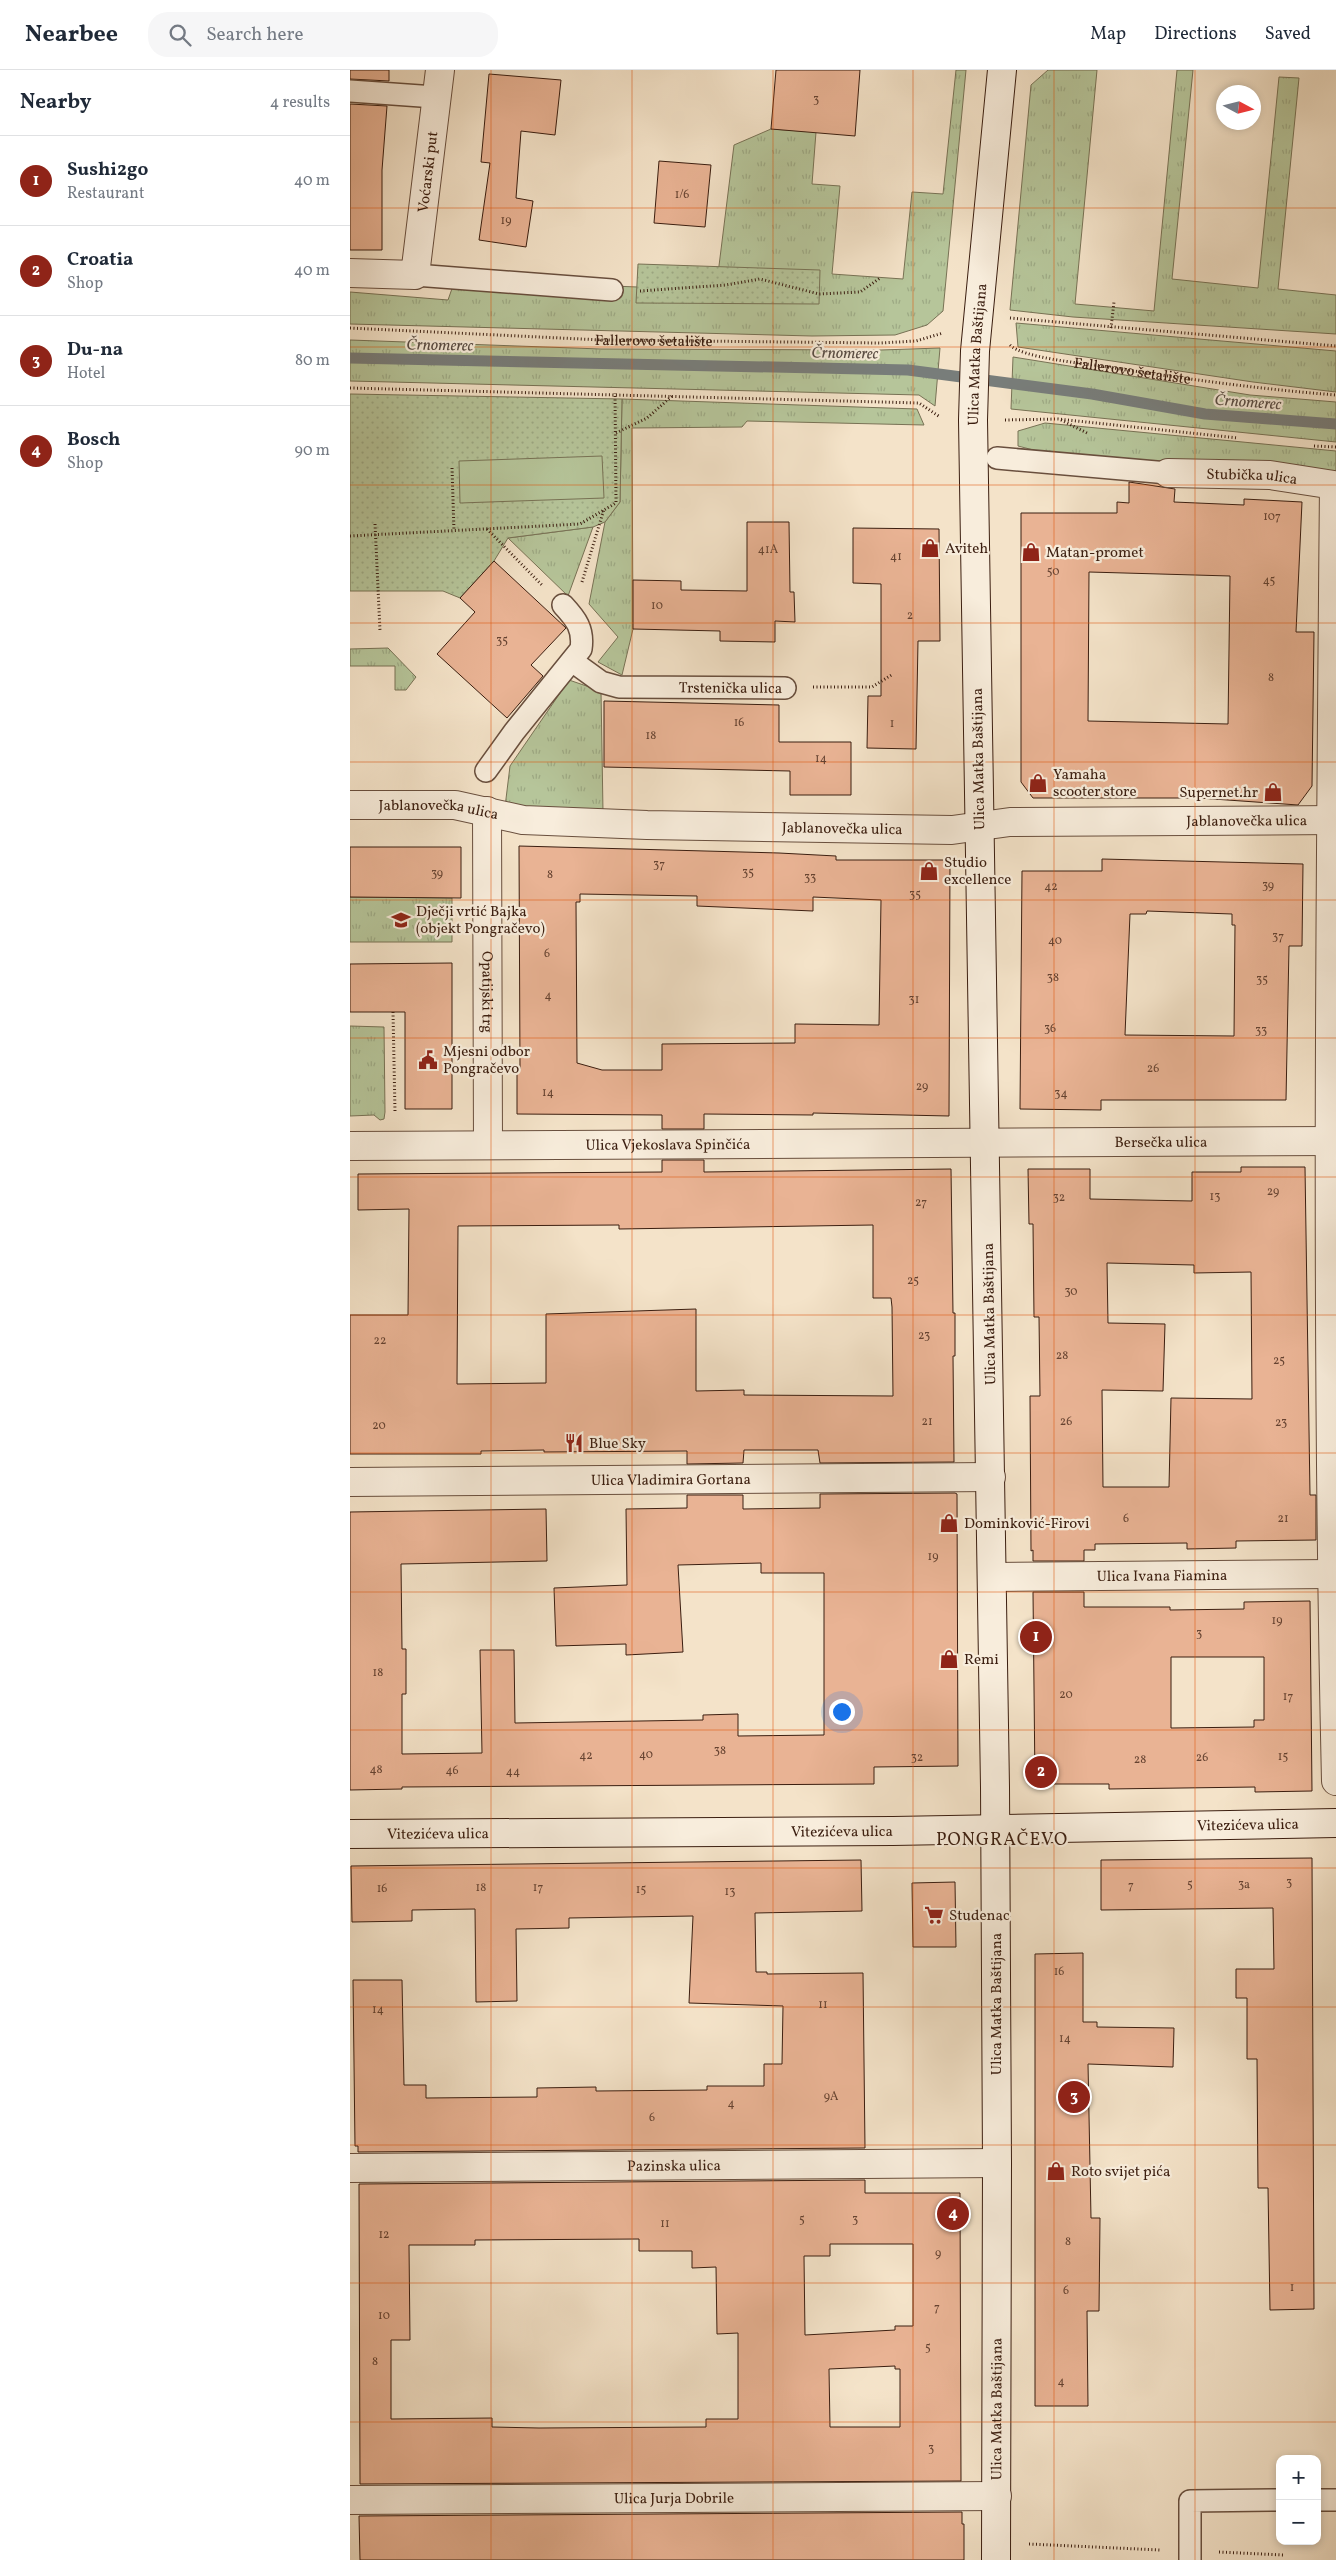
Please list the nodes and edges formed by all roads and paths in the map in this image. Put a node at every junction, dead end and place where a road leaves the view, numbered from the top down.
1 (440, 70) edge
2 (1002, 70) edge
3 (350, 92) edge
4 (436, 97) junction
5 (350, 273) edge
6 (416, 275) junction
7 (880, 278) dead end
8 (612, 290) joint
9 (1114, 302) dead end
10 (1003, 317) dead end
11 (350, 328) edge
12 (1111, 328) junction
13 (949, 331) dead end
14 (1009, 344) dead end
15 (1336, 346) edge
16 (350, 388) edge
17 (615, 393) junction
18 (673, 395) junction
19 (1336, 395) edge
20 (985, 415) junction
21 (945, 420) dead end
22 (615, 434) junction
23 (1244, 439) dead end
24 (1309, 445) dead end
25 (1336, 447) edge
26 (997, 458) dead end
27 (452, 468) dead end
28 (1168, 473) joint
29 (604, 509) junction
30 (376, 524) dead end
31 (486, 529) junction
32 (454, 530) junction
33 (377, 534) junction
34 (350, 536) edge
35 (569, 611) junction
36 (380, 631) dead end
37 (572, 661) junction
38 (893, 674) dead end
39 (785, 688) joint
40 (486, 772) dead end
41 (350, 805) edge
42 (487, 811) junction
43 (1333, 820) edge
44 (980, 826) junction
45 (394, 1012) dead end
46 (395, 1122) dead end
47 (1333, 1141) edge
48 (986, 1142) junction
49 (488, 1144) junction
50 (350, 1146) edge
51 (991, 1477) junction
52 (350, 1482) edge
53 (1331, 1574) junction
54 (992, 1577) junction
55 (1336, 1781) edge
56 (1336, 1792) edge
57 (1336, 1798) edge
58 (1336, 1823) edge
59 (994, 1829) junction
60 (350, 1834) edge
61 (997, 2163) junction
62 (350, 2168) edge
63 (997, 2496) junction
64 (350, 2500) edge
65 (1276, 2500) edge
66 (1321, 2500) edge
67 (1336, 2500) edge
68 (1021, 2544) dead end
69 (1190, 2555) edge
70 (1282, 2555) dead end
71 (996, 2560) edge

1 - 4 street, Voćarski put
2 - 20 street, Ulica Matka Baštijana
3 - 4 lane
4 - 6 street, Voćarski put
5 - 6 street
6 - 8 lane
7 - 8 path
9 - 12 path
10 - 12 path
11 - 13 path, Fallerovo šetalište
12 - 15 path
14 - 19 path, Fallerovo šetalište
16 - 17 path
17 - 18 path
17 - 22 path
18 - 21 path
18 - 22 path
20 - 23 path
20 - 44 street, Ulica Matka Baštijana
22 - 29 path
24 - 25 path
26 - 28 lane
27 - 32 path
28 - 43 street, Stubička ulica
29 - 31 path
29 - 35 path
30 - 33 path
31 - 32 path
31 - 35 path
32 - 33 path
33 - 34 path
33 - 36 path
35 - 37 lane
37 - 39 lane, Trstenička ulica
37 - 40 lane
38 - 39 path, Trstenička ulica
41 - 42 street, Jablanovečka ulica
42 - 44 street, Jablanovečka ulica
42 - 49 street, Opatijski trg
43 - 44 street, Jablanovečka ulica
43 - 47 street
44 - 48 street, Ulica Matka Baštijana
45 - 46 path
47 - 48 street, Bersečka ulica
47 - 53 street
48 - 49 street, Ulica Vjekoslava Spinčića
48 - 51 street, Ulica Matka Baštijana
49 - 50 street, Ulica Vjekoslava Spinčića
51 - 52 street, Ulica Vladimira Gortana
51 - 54 street, Ulica Matka Baštijana
53 - 54 street, Ulica Ivana Fiamina
53 - 55 street
54 - 59 street, Ulica Matka Baštijana
56 - 57 street
58 - 59 street, Vitezićeva ulica
59 - 60 street, Vitezićeva ulica
59 - 61 street, Ulica Matka Baštijana
61 - 62 street, Pazinska ulica
61 - 63 street, Ulica Matka Baštijana
63 - 64 street, Ulica Jurja Dobrile
63 - 71 street, Ulica Matka Baštijana
65 - 69 lane
66 - 67 lane
68 - 69 path
69 - 70 path

